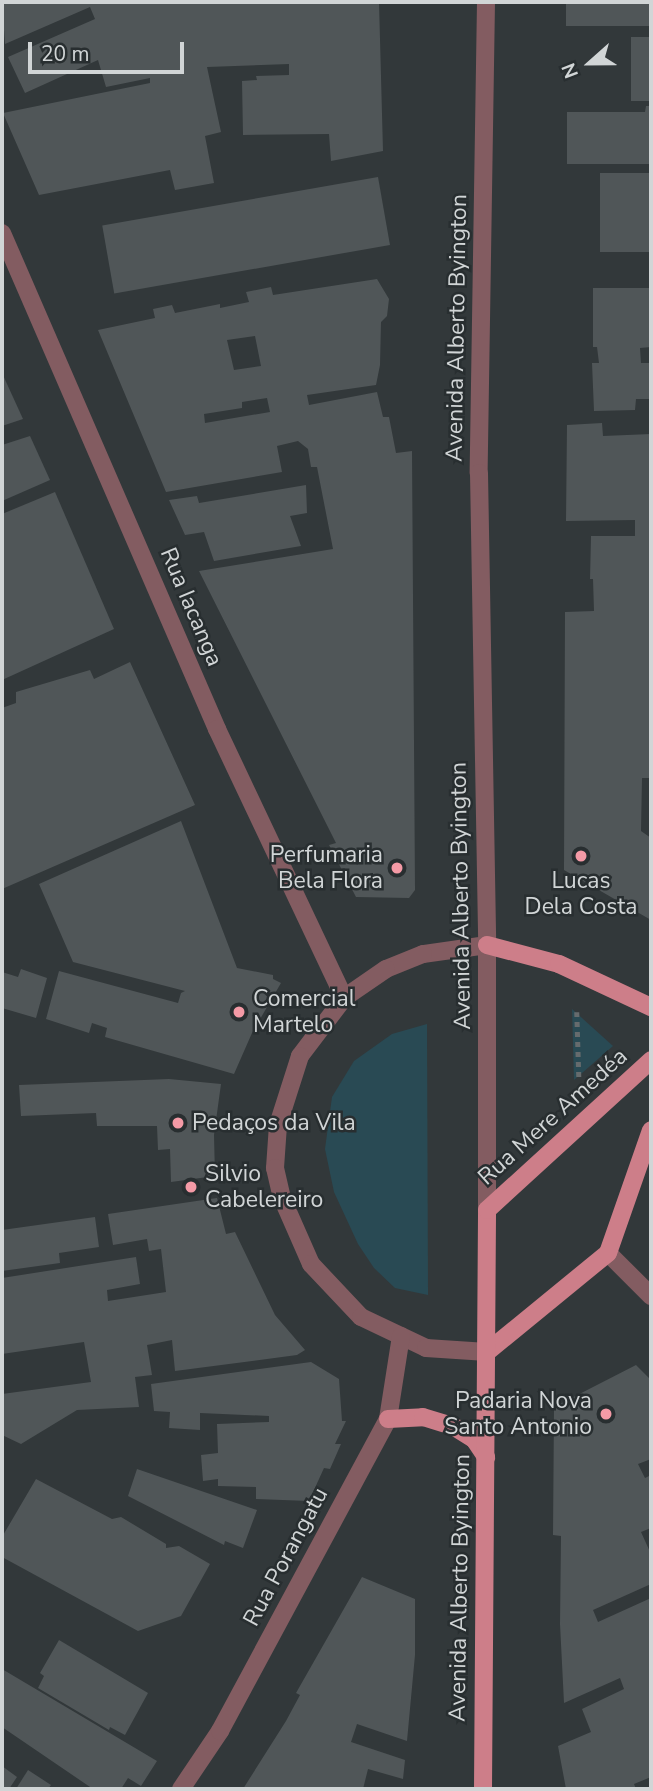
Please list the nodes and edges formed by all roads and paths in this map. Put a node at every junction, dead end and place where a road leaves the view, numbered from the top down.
1 (486, 2) edge
2 (2, 233) edge
3 (487, 945) junction
4 (344, 998) junction
5 (651, 1007) edge
6 (578, 1008) dead end
7 (651, 1060) edge
8 (579, 1083) dead end
9 (651, 1130) edge
10 (487, 1210) junction
11 (608, 1253) junction
12 (651, 1296) edge
13 (401, 1336) junction
14 (487, 1352) junction
15 (388, 1419) junction
16 (486, 1457) junction
17 (181, 1789) edge
18 (483, 1789) edge

1 - 3 street, Avenida Alberto Byington
2 - 4 street, Rua Iacanga
3 - 4 street
3 - 5 main road
3 - 10 street, Avenida Alberto Byington
4 - 13 street
6 - 8 path
7 - 10 main road, Rua Mere Amedéa
9 - 11 main road
10 - 14 main road, Avenida Alberto Byington
11 - 12 street
11 - 14 main road
13 - 14 street
13 - 15 street, Rua Porangatu
14 - 16 main road, Avenida Alberto Byington
15 - 16 main road
15 - 17 street, Rua Porangatu
16 - 18 main road, Avenida Alberto Byington

